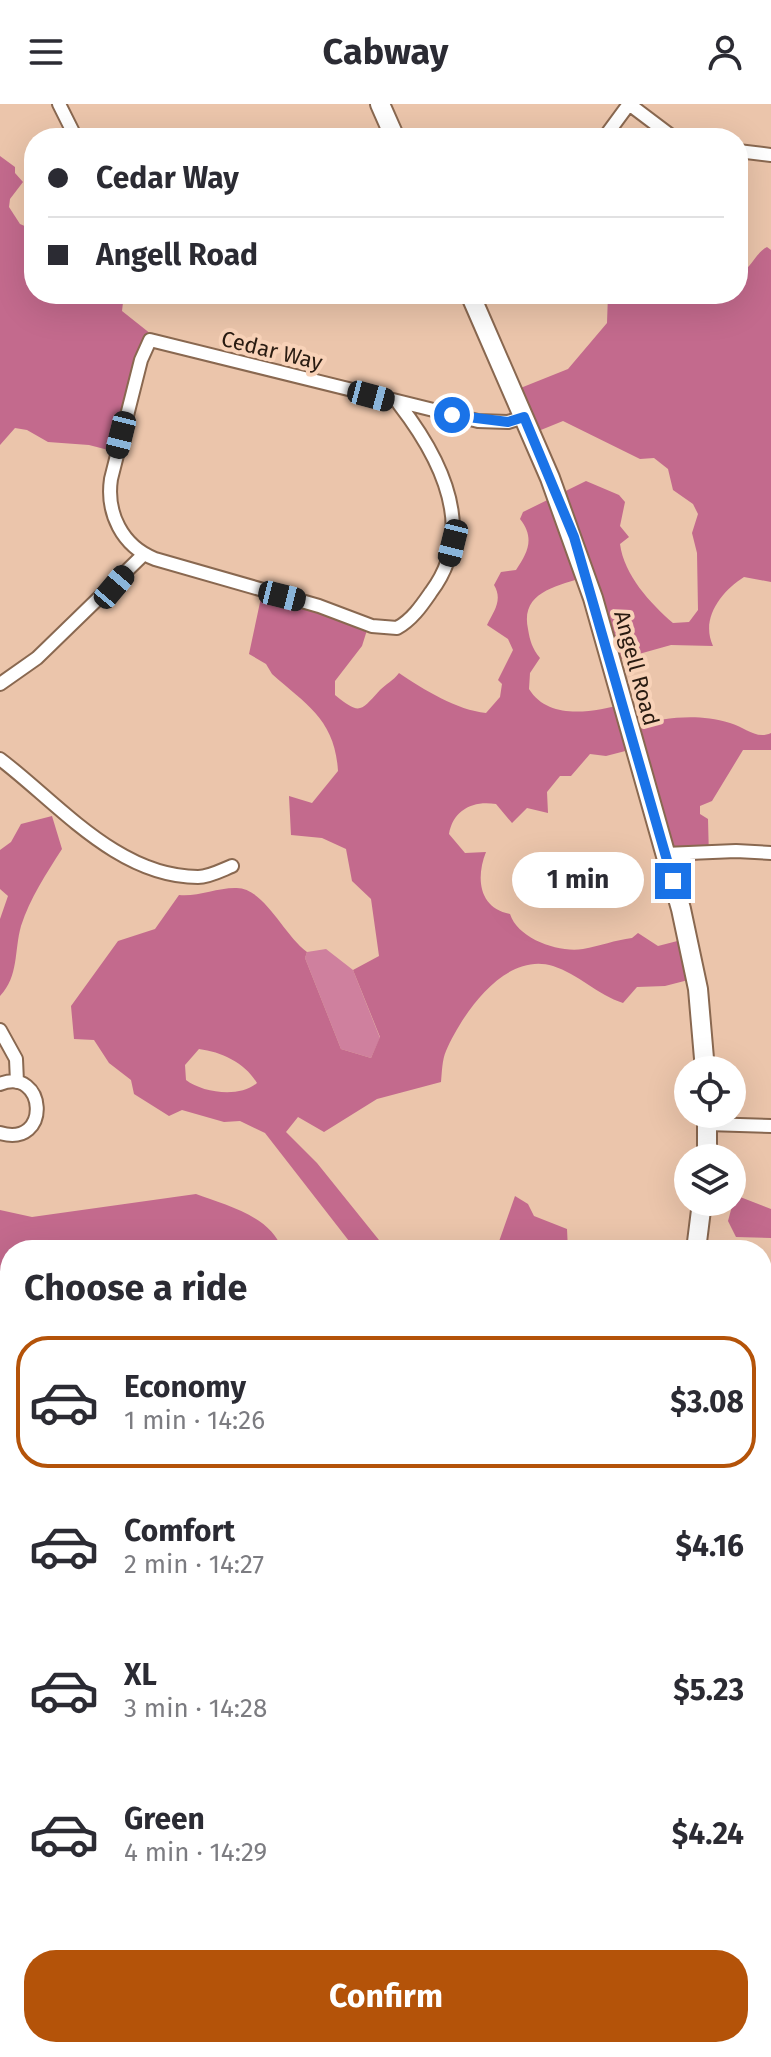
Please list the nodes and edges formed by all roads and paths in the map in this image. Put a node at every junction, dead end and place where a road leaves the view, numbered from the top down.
1 (59, 104) edge
2 (380, 104) edge
3 (629, 104) edge
4 (71, 128) edge
5 (391, 128) edge
6 (611, 128) edge
7 (661, 128) edge
8 (748, 152) edge
9 (771, 155) edge
10 (474, 304) edge
11 (399, 404) junction
12 (524, 417) junction
13 (143, 555) junction
14 (0, 684) edge
15 (0, 759) edge
16 (771, 853) edge
17 (665, 854) junction
18 (232, 866) dead end
19 (0, 1030) edge
20 (704, 1056) edge
21 (17, 1082) junction
22 (0, 1084) edge
23 (746, 1123) edge
24 (771, 1126) edge
25 (0, 1133) edge
26 (701, 1216) edge
27 (699, 1240) edge

1 - 4 street
2 - 5 main road
3 - 6 street
3 - 7 street
8 - 9 street
10 - 12 main road, Angell Road
11 - 12 street, Cedar Way
11 - 13 street, Cedar Way
11 - 13 street
12 - 17 main road, Angell Road
13 - 14 street
15 - 18 street
16 - 17 street
17 - 20 main road, Angell Road
19 - 21 street
21 - 22 street
21 - 25 street
23 - 24 street
26 - 27 main road

